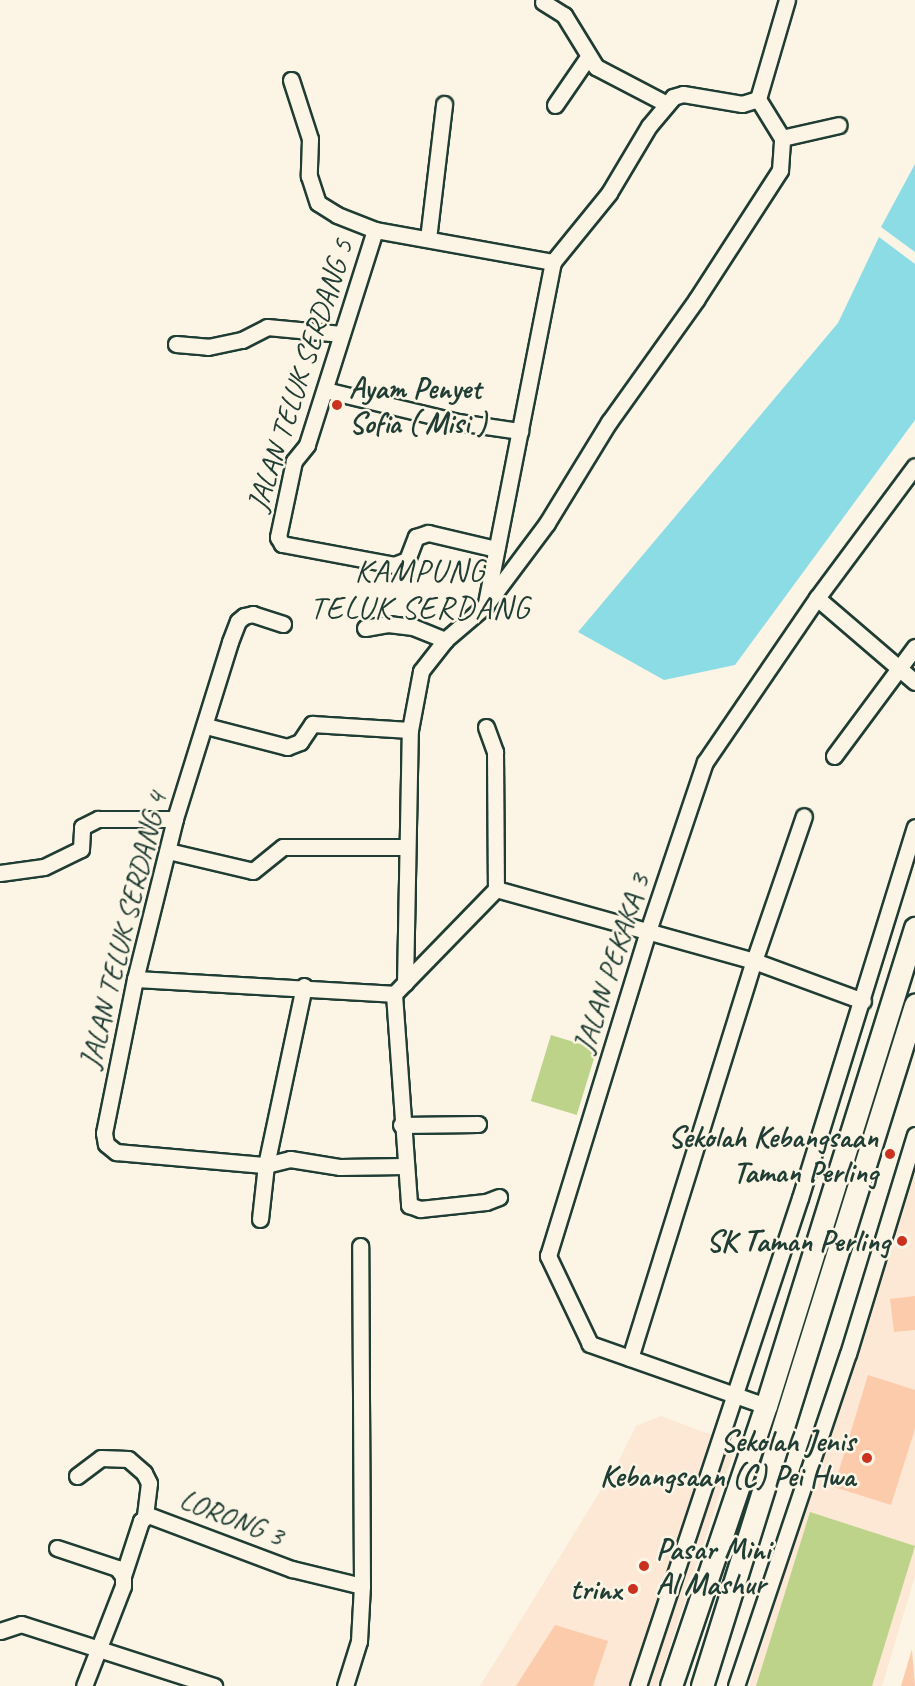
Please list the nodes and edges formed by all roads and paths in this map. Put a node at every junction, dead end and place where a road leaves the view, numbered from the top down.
1 (787, 0) edge
2 (543, 2) dead end
3 (588, 57) junction
4 (291, 80) dead end
5 (758, 99) junction
6 (444, 104) dead end
7 (665, 104) junction
8 (555, 105) dead end
9 (839, 125) dead end
10 (782, 138) junction
11 (375, 230) junction
12 (428, 239) junction
13 (553, 262) junction
14 (342, 334) junction
15 (176, 344) dead end
16 (325, 390) junction
17 (520, 431) junction
18 (915, 466) edge
19 (496, 549) junction
20 (817, 598) junction
21 (485, 606) junction
22 (283, 624) dead end
23 (365, 628) dead end
24 (445, 640) junction
25 (915, 647) edge
26 (898, 669) junction
27 (915, 682) edge
28 (206, 726) junction
29 (486, 727) dead end
30 (410, 730) junction
31 (834, 756) dead end
32 (804, 816) dead end
33 (175, 819) junction
34 (915, 827) edge
35 (407, 847) junction
36 (168, 851) junction
37 (0, 873) edge
38 (496, 889) junction
39 (915, 928) edge
40 (648, 931) junction
41 (754, 961) junction
42 (135, 979) junction
43 (304, 987) junction
44 (399, 988) junction
45 (863, 1001) junction
46 (915, 1005) edge
47 (478, 1124) dead end
48 (401, 1125) junction
49 (915, 1135) edge
50 (266, 1165) junction
51 (404, 1166) junction
52 (499, 1197) dead end
53 (260, 1220) dead end
54 (360, 1246) dead end
55 (630, 1358) junction
56 (732, 1394) junction
57 (766, 1406) junction
58 (77, 1476) dead end
59 (145, 1516) junction
60 (57, 1548) dead end
61 (123, 1576) junction
62 (362, 1586) junction
63 (0, 1631) edge
64 (97, 1645) junction
65 (84, 1686) edge
66 (214, 1686) edge
67 (345, 1686) edge
68 (638, 1686) edge
69 (671, 1686) edge
70 (702, 1686) edge
71 (736, 1686) edge

1 - 5 street
2 - 3 street
3 - 7 street
3 - 8 street
4 - 11 street
5 - 7 street
5 - 10 street
6 - 12 street
7 - 13 street
9 - 10 street
10 - 21 street
11 - 12 street
11 - 14 street, JALAN TELUK SERDANG 5
12 - 13 street
13 - 17 street
14 - 15 street
14 - 16 street, JALAN TELUK SERDANG 5
16 - 17 street
16 - 19 street, JALAN TELUK SERDANG 5
17 - 19 street
18 - 20 street, JALAN PEKAKA 3
19 - 21 street
20 - 26 street
20 - 40 street, JALAN PEKAKA 3
21 - 24 street
22 - 28 street, JALAN TELUK SERDANG 4
23 - 24 street
24 - 30 street
25 - 26 street
26 - 27 street
26 - 31 street
28 - 30 street
28 - 33 street, JALAN TELUK SERDANG 4
29 - 38 street
30 - 35 street
32 - 41 street
33 - 36 street, JALAN TELUK SERDANG 4
33 - 37 street
34 - 45 street
35 - 36 street
35 - 44 street
36 - 42 street, JALAN TELUK SERDANG 4
38 - 40 street
38 - 44 street
39 - 57 main road
40 - 41 street
40 - 55 street, JALAN PEKAKA 3
41 - 45 street
41 - 55 street
42 - 43 street
42 - 50 street, JALAN TELUK SERDANG 4
43 - 44 street
43 - 50 street
44 - 48 street
45 - 56 street
46 - 70 main road
47 - 48 street
48 - 51 street
49 - 71 street
50 - 51 street
50 - 53 street
51 - 52 street
54 - 62 street
55 - 56 street, JALAN PEKAKA 3
56 - 57 street, JALAN PEKAKA 3
56 - 68 street
57 - 69 main road
58 - 59 street
59 - 61 street, LORONG 3
59 - 62 street, LORONG 3
60 - 61 street
61 - 64 street, LORONG 3
62 - 67 street
63 - 64 street
64 - 65 street, LORONG 3
64 - 66 street

